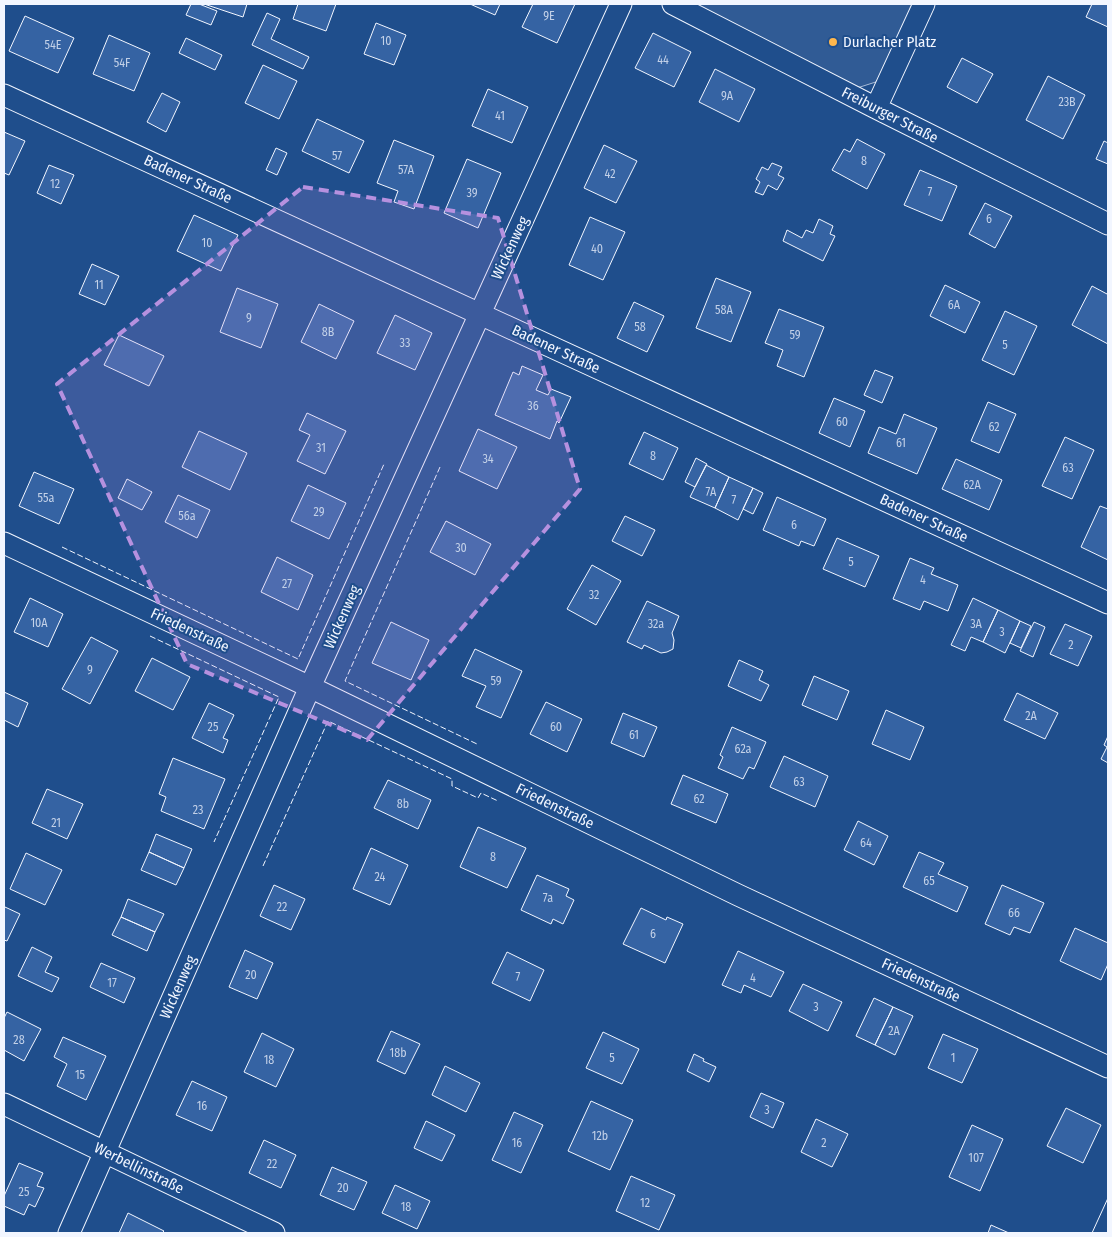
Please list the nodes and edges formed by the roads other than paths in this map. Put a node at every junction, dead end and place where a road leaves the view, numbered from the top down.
1 (621, 4) edge
2 (673, 4) edge
3 (924, 4) edge
4 (4, 94) edge
5 (876, 108) junction
6 (1108, 224) edge
7 (480, 314) junction
8 (4, 542) edge
9 (1108, 603) edge
10 (310, 687) junction
11 (1108, 1067) edge
12 (4, 1104) edge
13 (105, 1152) junction
14 (69, 1233) edge
15 (274, 1233) edge

1 - 7 street, Wickenweg
2 - 5 street, Freiburger Straße
3 - 5 street
4 - 7 street, Badener Straße
5 - 6 street, Freiburger Straße
7 - 9 street, Badener Straße
7 - 10 street, Wickenweg
8 - 10 street, Friedenstraße
10 - 11 street, Friedenstraße
10 - 13 street, Wickenweg
12 - 13 street, Werbellinstraße
13 - 14 street, Wickenweg
13 - 15 street, Werbellinstraße

